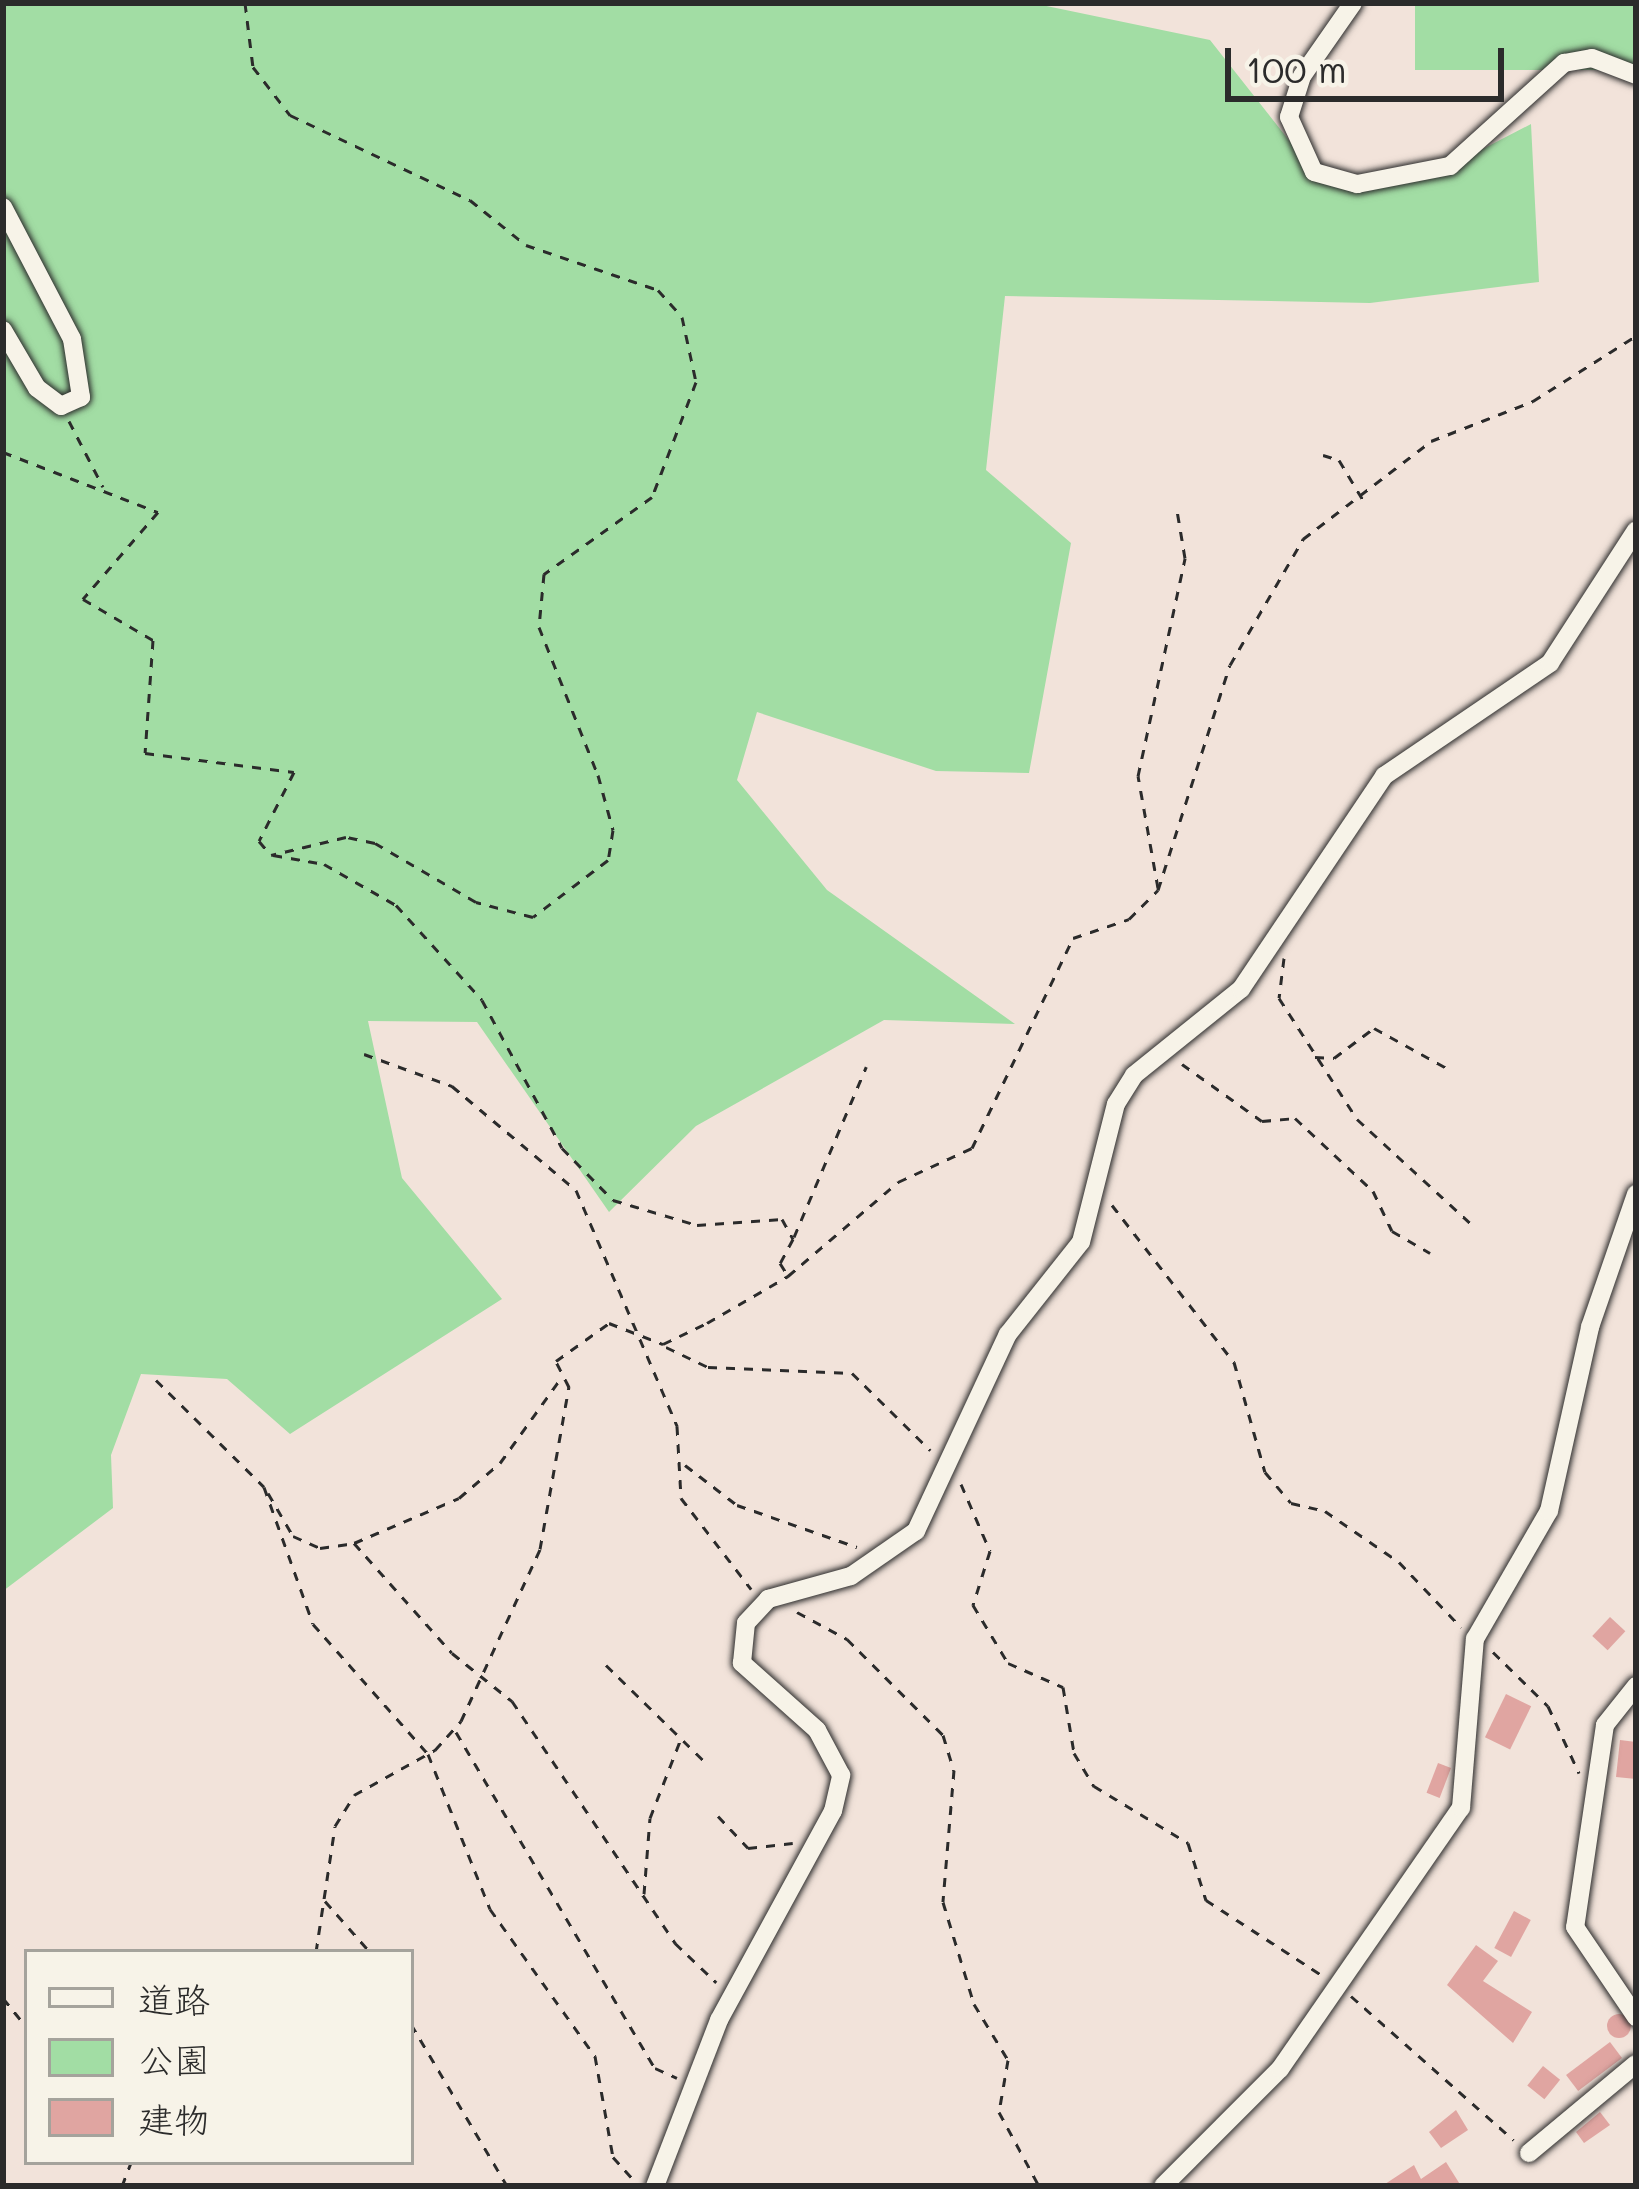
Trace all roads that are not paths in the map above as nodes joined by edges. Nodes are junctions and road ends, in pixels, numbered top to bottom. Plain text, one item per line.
1 (1353, 3) edge
2 (1636, 75) edge
3 (3, 207) edge
4 (3, 330) edge
5 (1636, 530) edge
6 (1636, 1194) edge
7 (1636, 1686) edge
8 (1636, 2017) edge
9 (1636, 2064) edge
10 (1529, 2153) road end
11 (655, 2186) edge
12 (1163, 2186) edge

1 - 2 street
3 - 4 street
5 - 11 street
6 - 12 street
7 - 8 street
9 - 10 street

